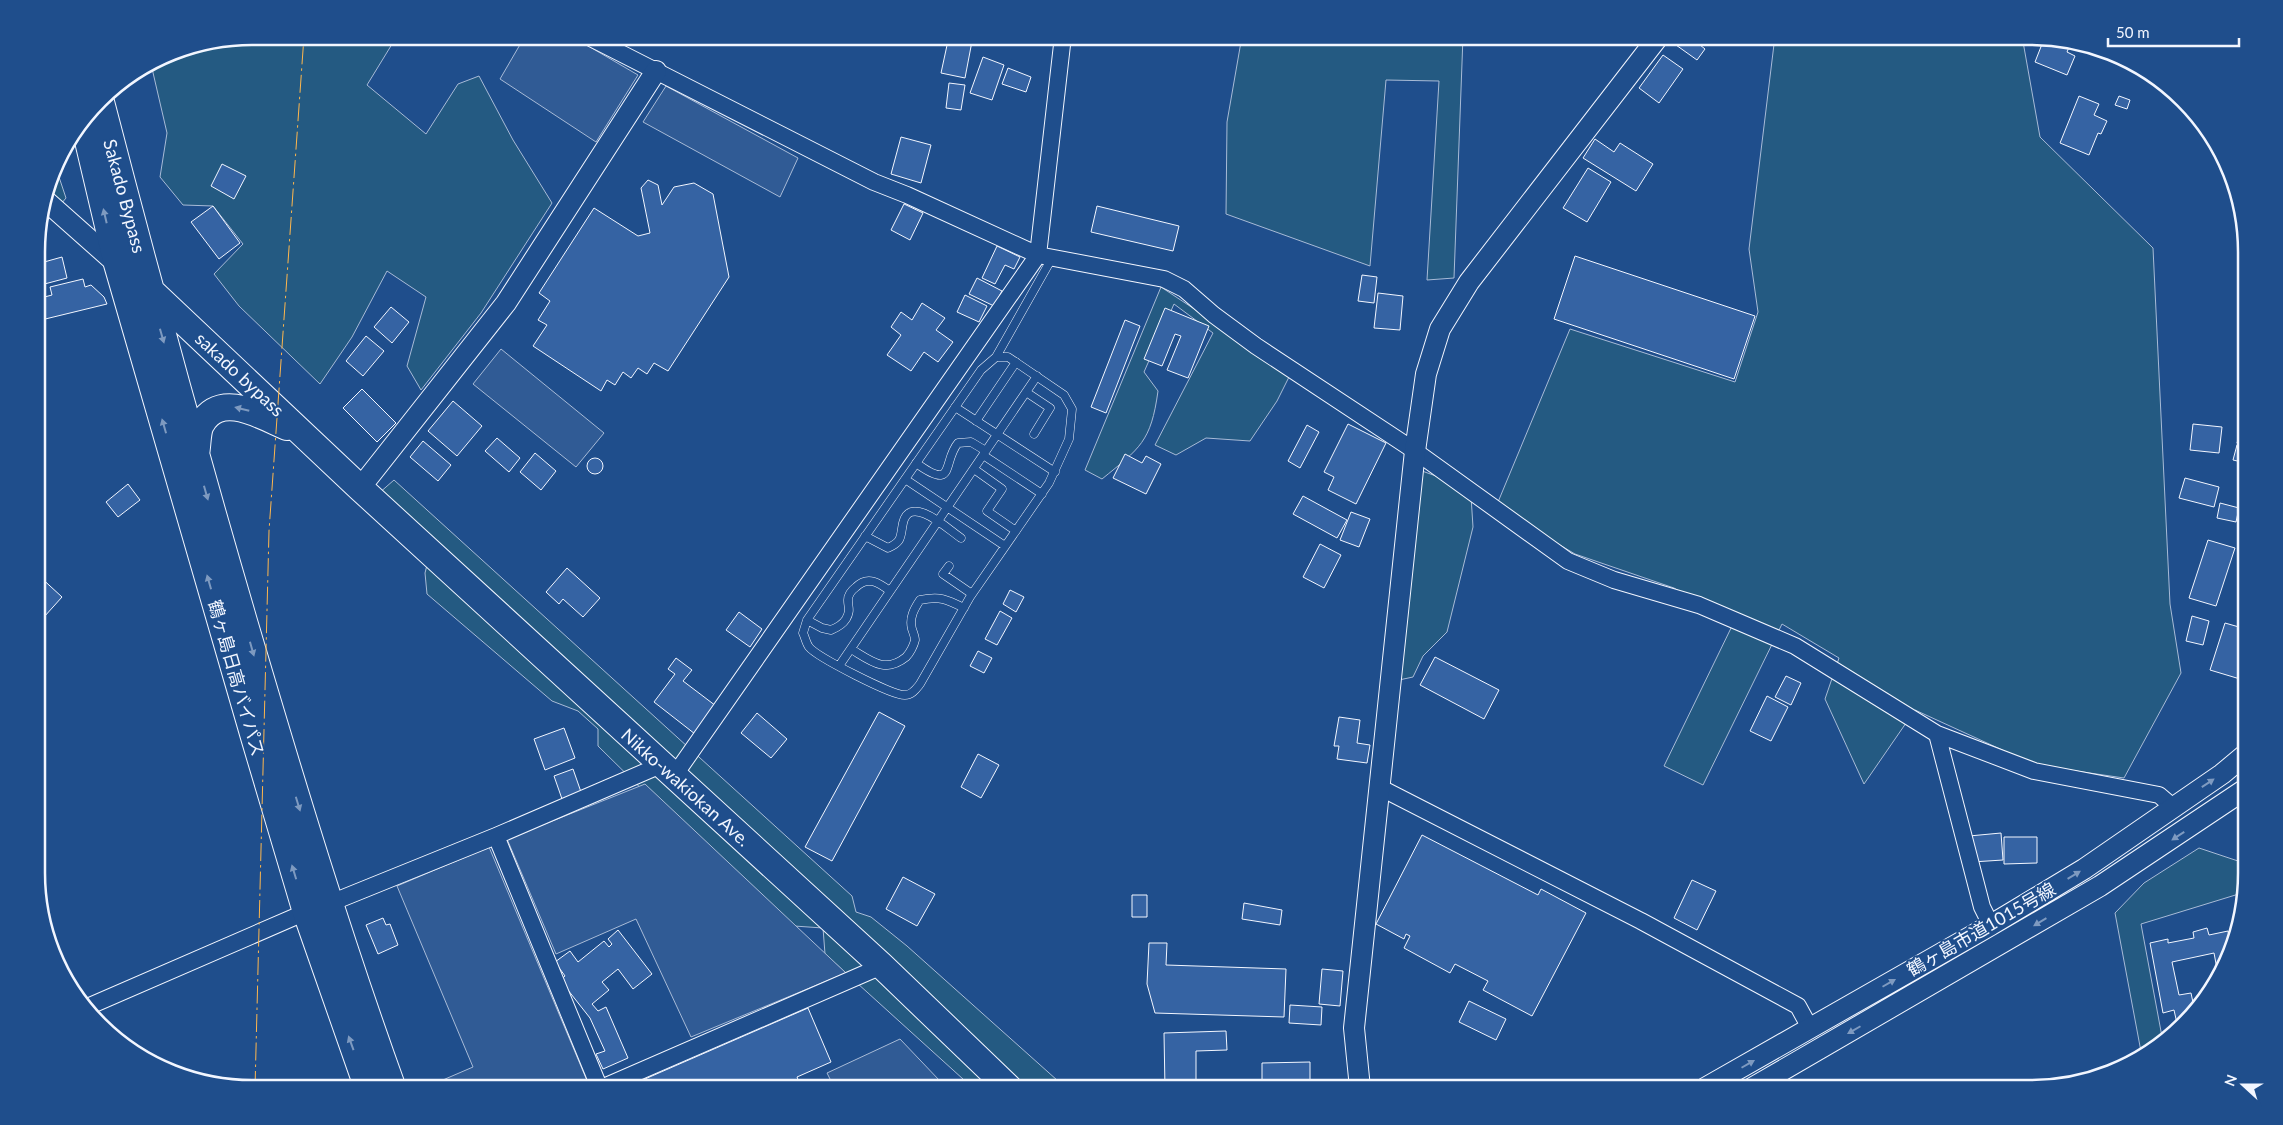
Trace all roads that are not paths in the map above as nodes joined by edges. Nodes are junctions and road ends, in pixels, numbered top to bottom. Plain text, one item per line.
1 (605, 45) edge
2 (1062, 45) edge
3 (1651, 45) edge
4 (656, 71) junction
5 (103, 109) edge
6 (85, 130) edge
7 (50, 206) edge
8 (1045, 257) junction
9 (117, 264) junction
10 (149, 289) junction
11 (996, 358) junction
12 (1016, 362) junction
13 (1037, 376) junction
14 (1026, 392) junction
15 (955, 407) junction
16 (976, 421) junction
17 (303, 434) junction
18 (1034, 434) dead end
19 (997, 436) junction
20 (1415, 451) junction
21 (985, 453) junction
22 (196, 456) junction
23 (916, 463) junction
24 (974, 469) junction
25 (1055, 472) junction
26 (905, 479) junction
27 (360, 488) junction
28 (1042, 494) junction
29 (948, 507) junction
30 (938, 521) junction
31 (1016, 531) junction
32 (866, 536) junction
33 (961, 538) dead end
34 (1005, 546) junction
35 (949, 566) dead end
36 (890, 591) junction
37 (972, 594) junction
38 (964, 608) junction
39 (807, 620) junction
40 (851, 649) junction
41 (839, 666) junction
42 (1936, 734) junction
43 (2238, 761) edge
44 (667, 771) junction
45 (1379, 787) junction
46 (2238, 796) edge
47 (2173, 807) junction
48 (496, 836) junction
49 (317, 908) junction
50 (1991, 926) junction
51 (882, 966) junction
52 (93, 1005) edge
53 (1810, 1028) junction
54 (365, 1080) edge
55 (389, 1080) edge
56 (596, 1080) edge
57 (621, 1080) edge
58 (1002, 1080) edge
59 (1359, 1080) edge
60 (1719, 1080) edge
61 (1766, 1080) edge

1 - 4 street
2 - 8 street
3 - 20 street
4 - 8 street
4 - 27 street
5 - 10 highway, Sakado Bypass
9 -> 6 highway, Sakado Bypass
7 - 9 street
8 - 11 lane
8 - 20 street
8 - 44 street
9 - 10 highway, sakado bypass
49 -> 9 highway, 鶴ヶ島日高バイパス
10 - 17 highway, sakado bypass
10 -> 22 highway, 鶴ヶ島日高バイパス
11 - 12 lane
11 - 15 lane
12 - 13 lane
12 - 16 lane
13 - 14 lane
13 - 25 lane
14 - 18 lane
14 - 19 lane
15 - 16 lane
15 - 23 lane
16 - 19 lane
17 -> 22 highway
17 - 27 highway, sakado bypass
19 - 21 lane
19 - 25 lane
20 - 42 street
20 - 45 street
21 - 23 lane
21 - 24 lane
21 - 28 lane
22 -> 49 highway, 鶴ヶ島日高バイパス
23 - 26 lane
24 - 29 lane
24 - 31 lane
25 - 28 lane
26 - 29 lane
26 - 32 lane
27 - 44 highway, Nikko-wakiokan Ave.
28 - 31 lane
29 - 30 lane
29 - 34 lane
30 - 32 lane
30 - 33 lane
30 - 36 lane
31 - 34 lane
32 - 39 lane
34 - 37 lane
35 - 37 lane
36 - 39 lane
36 - 40 lane
37 - 38 lane
38 - 40 lane
38 - 41 lane
39 - 41 lane
40 - 41 lane
42 - 47 street
42 - 50 street
47 -> 43 street, 鶴ヶ島市道1015号線
44 - 48 street
44 - 51 highway, Nikko-wakiokan Ave.
45 - 53 street
45 - 59 street
46 -> 61 street, 鶴ヶ島市道1015号線
50 -> 47 street, 鶴ヶ島市道1015号線
48 - 49 street
48 - 56 street
49 - 52 street
54 -> 49 highway, 鶴ヶ島日高バイパス
49 - 55 highway, 鶴ヶ島日高バイパス
53 -> 50 street, 鶴ヶ島市道1015号線
51 - 57 street
51 - 58 highway, Nikko-wakiokan Ave.
60 -> 53 street, 鶴ヶ島市道1015号線

